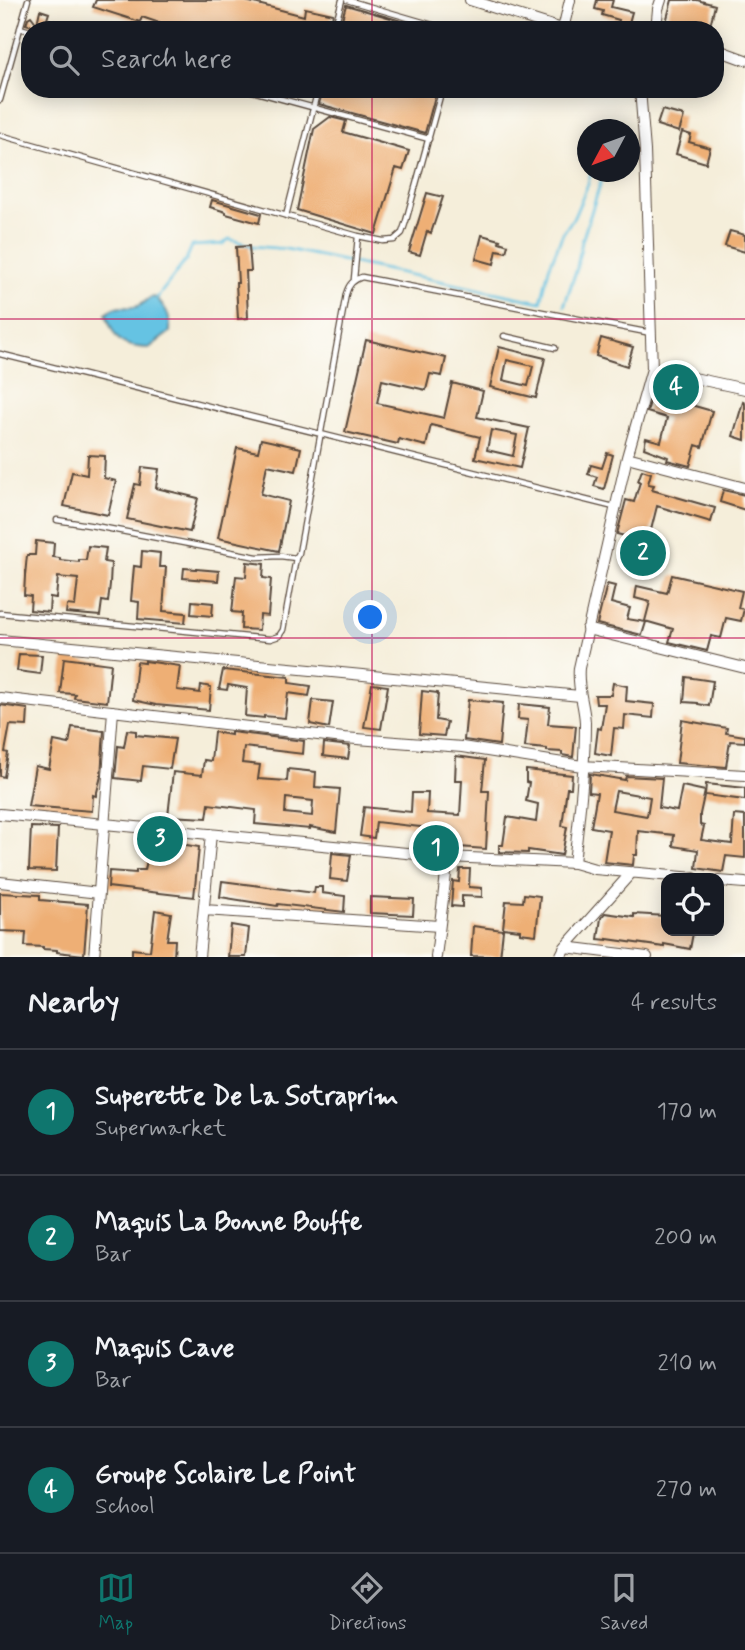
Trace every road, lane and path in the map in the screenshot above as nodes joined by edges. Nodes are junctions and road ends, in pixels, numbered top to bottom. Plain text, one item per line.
1 (28, 0) edge
2 (344, 0) edge
3 (470, 0) edge
4 (570, 0) edge
5 (662, 0) edge
6 (22, 21) edge
7 (337, 21) edge
8 (418, 21) edge
9 (538, 21) edge
10 (566, 21) edge
11 (657, 21) edge
12 (21, 24) edge
13 (20, 28) joint
14 (724, 52) edge
15 (745, 60) edge
16 (277, 98) edge
17 (316, 98) edge
18 (440, 98) edge
19 (641, 98) edge
20 (0, 100) edge
21 (313, 108) junction
22 (0, 135) edge
23 (429, 139) junction
24 (286, 216) junction
25 (358, 236) junction
26 (354, 279) junction
27 (652, 333) junction
28 (504, 336) dead end
29 (555, 348) dead end
30 (0, 354) edge
31 (652, 369) junction
32 (745, 389) edge
33 (321, 434) junction
34 (627, 457) junction
35 (745, 488) edge
36 (615, 507) junction
37 (57, 520) dead end
38 (296, 558) junction
39 (0, 613) edge
40 (587, 629) junction
41 (0, 640) edge
42 (745, 668) edge
43 (580, 696) junction
44 (0, 698) edge
45 (113, 711) junction
46 (582, 766) junction
47 (745, 775) edge
48 (0, 814) edge
49 (104, 824) junction
50 (211, 834) junction
51 (448, 857) junction
52 (574, 863) junction
53 (632, 873) junction
54 (661, 875) edge
55 (724, 881) edge
56 (0, 882) edge
57 (745, 883) edge
58 (99, 893) junction
59 (204, 910) junction
60 (439, 926) junction
61 (563, 952) edge
62 (94, 957) edge
63 (199, 957) edge
64 (436, 957) edge
65 (647, 957) edge

1 - 6 lane
2 - 7 lane
2 - 8 lane
3 - 9 street
4 - 10 street
5 - 11 street
12 - 13 lane
13 - 20 lane
14 - 15 street
16 - 21 lane
17 - 21 lane
18 - 23 lane
19 - 27 street
21 - 23 lane
21 - 24 lane
22 - 24 lane
23 - 25 lane
24 - 25 lane
25 - 26 lane
26 - 27 lane
26 - 33 lane
27 - 31 street
28 - 29 lane
30 - 33 lane
31 - 32 street
31 - 34 street
33 - 36 lane
33 - 38 lane
34 - 35 street
34 - 36 street
36 - 40 street
37 - 38 lane
38 - 39 lane
40 - 42 street
40 - 43 street
41 - 43 street
43 - 46 street
44 - 45 street
45 - 46 street
45 - 49 street
46 - 47 street
46 - 52 street
48 - 49 street
49 - 50 street
49 - 58 street
50 - 51 street
50 - 59 street
51 - 52 street
51 - 60 street
52 - 53 street
53 - 54 street
53 - 61 street
55 - 57 street
56 - 58 street
58 - 62 street
59 - 60 street
59 - 63 street
60 - 64 street
61 - 65 street

